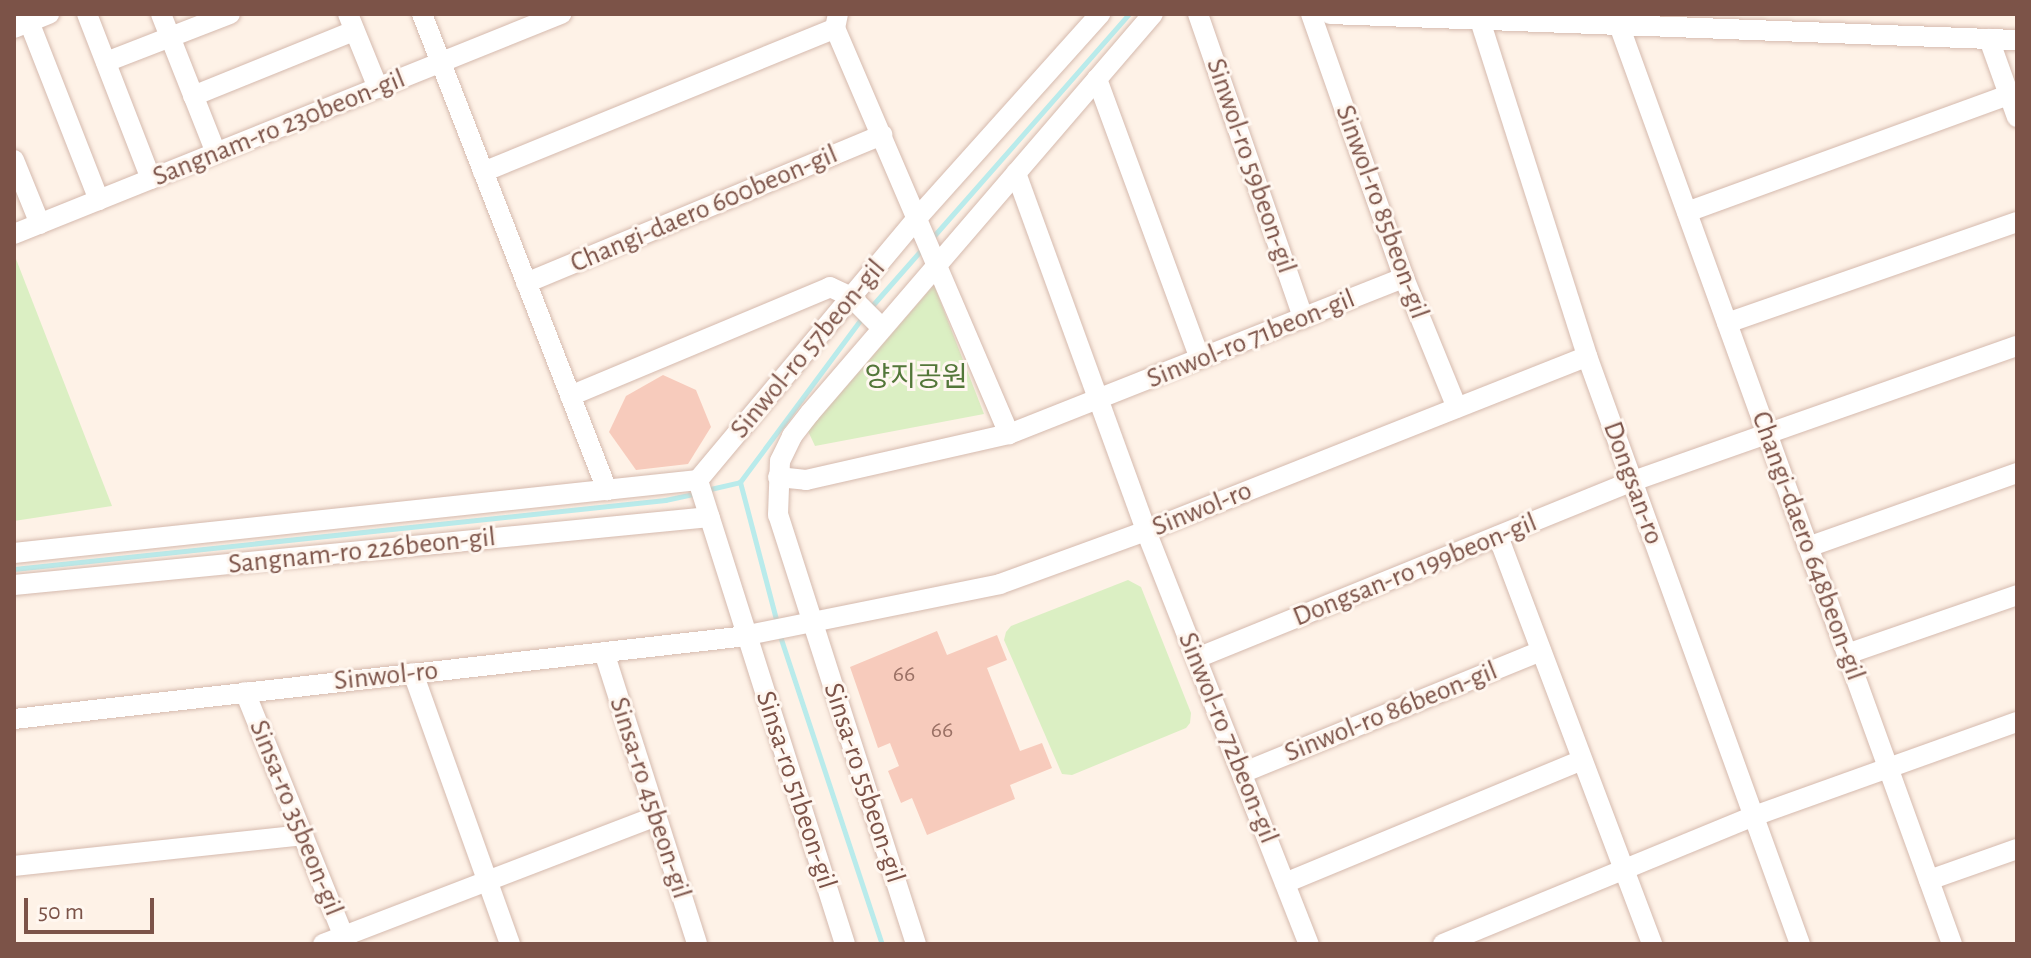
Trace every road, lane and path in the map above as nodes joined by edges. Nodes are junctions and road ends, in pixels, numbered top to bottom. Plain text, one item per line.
1 (49, 14) edge
2 (87, 14) edge
3 (161, 14) edge
4 (230, 14) edge
5 (422, 14) edge
6 (1100, 14) edge
7 (1153, 14) edge
8 (1198, 14) edge
9 (1311, 14) edge
10 (1330, 14) edge
11 (548, 16) edge
12 (1478, 16) edge
13 (23, 21) edge
14 (836, 21) edge
15 (351, 22) edge
16 (1619, 25) junction
17 (170, 38) junction
18 (1989, 39) junction
19 (2017, 40) edge
20 (106, 62) junction
21 (440, 63) junction
22 (1097, 79) junction
23 (378, 88) junction
24 (2009, 95) junction
25 (193, 96) junction
26 (2017, 117) edge
27 (882, 135) junction
28 (216, 153) junction
29 (15, 165) edge
30 (483, 172) junction
31 (1016, 173) junction
32 (151, 179) junction
33 (99, 200) junction
34 (1687, 212) junction
35 (2017, 222) edge
36 (40, 224) junction
37 (921, 224) junction
38 (14, 234) edge
39 (936, 258) junction
40 (1404, 278) junction
41 (526, 283) junction
42 (854, 301) junction
43 (1303, 318) junction
44 (1727, 323) junction
45 (880, 326) junction
46 (2017, 346) edge
47 (1587, 356) junction
48 (1200, 359) junction
49 (570, 396) junction
50 (1098, 399) junction
51 (1457, 408) junction
52 (1009, 434) junction
53 (1767, 434) junction
54 (2017, 473) edge
55 (778, 477) junction
56 (698, 481) junction
57 (1633, 481) junction
58 (607, 490) junction
59 (708, 510) junction
60 (1146, 531) junction
61 (1498, 536) junction
62 (1808, 547) junction
63 (14, 553) edge
64 (14, 585) edge
65 (2017, 595) edge
66 (809, 623) junction
67 (753, 635) junction
68 (1541, 651) junction
69 (604, 652) junction
70 (1847, 654) junction
71 (1197, 658) junction
72 (413, 673) junction
73 (245, 692) junction
74 (14, 719) edge
75 (2017, 722) edge
76 (1582, 760) junction
77 (1888, 768) junction
78 (1242, 773) junction
79 (656, 816) junction
80 (1754, 816) junction
81 (303, 835) junction
82 (2017, 849) edge
83 (14, 866) edge
84 (1624, 870) junction
85 (1929, 880) junction
86 (488, 881) junction
87 (1285, 883) junction
88 (345, 940) edge
89 (323, 944) edge
90 (510, 944) edge
91 (697, 944) edge
92 (845, 944) edge
93 (916, 944) edge
94 (1309, 944) edge
95 (1443, 944) edge
96 (1652, 944) edge
97 (1800, 944) edge
98 (1952, 944) edge

1 - 13 street
2 - 20 street
3 - 17 street
4 - 17 street
5 - 21 street
6 - 37 street, Sinwol-ro 57beon-gil
7 - 22 street
8 - 43 street, Sinwol-ro 59beon-gil
9 - 40 street, Sinwol-ro 85beon-gil
10 - 12 street
11 - 21 street, Sangnam-ro 230beon-gil
12 - 16 street
12 - 47 street, Dongsan-ro
13 - 33 street
14 - 27 street
14 - 30 street
15 - 23 street
15 - 25 street
16 - 18 street
16 - 34 street, Changi-daero 648beon-gil
17 - 20 street
17 - 25 street
18 - 19 street
18 - 24 street
20 - 32 street
21 - 23 street, Sangnam-ro 230beon-gil
21 - 30 street
22 - 31 street
22 - 48 street
23 - 28 street, Sangnam-ro 230beon-gil
24 - 26 street
24 - 34 street
25 - 28 street
27 - 37 street
27 - 41 street, Changi-daero 600beon-gil
28 - 32 street, Sangnam-ro 230beon-gil
29 - 36 street
30 - 41 street
31 - 39 street
31 - 50 street
32 - 33 street, Sangnam-ro 230beon-gil
33 - 36 street, Sangnam-ro 230beon-gil
34 - 44 street, Changi-daero 648beon-gil
35 - 44 street
36 - 38 street, Sangnam-ro 230beon-gil
37 - 39 street
37 - 42 street, Sinwol-ro 57beon-gil
39 - 45 street
39 - 52 street
40 - 43 street, Sinwol-ro 71beon-gil
40 - 51 street, Sinwol-ro 85beon-gil
41 - 49 street
42 - 45 street
42 - 49 street
42 - 56 street, Sinwol-ro 57beon-gil
43 - 48 street, Sinwol-ro 71beon-gil
44 - 53 street, Changi-daero 648beon-gil
45 - 55 street
46 - 53 street, Dongsan-ro 199beon-gil
47 - 51 street, Sinwol-ro
47 - 57 street, Dongsan-ro
48 - 50 street, Sinwol-ro 71beon-gil
49 - 58 street
50 - 52 street
50 - 60 street
51 - 60 street, Sinwol-ro
52 - 55 street
53 - 57 street, Dongsan-ro 199beon-gil
53 - 62 street, Changi-daero 648beon-gil
54 - 62 street
55 - 66 street
56 - 58 street
56 - 59 street
57 - 61 street, Dongsan-ro 199beon-gil
57 - 80 street, Dongsan-ro
58 - 63 street
59 - 64 street, Sangnam-ro 226beon-gil
59 - 67 street
60 - 66 street, Sinwol-ro
60 - 71 street, Sinwol-ro 72beon-gil
61 - 68 street
61 - 71 street, Dongsan-ro 199beon-gil
62 - 70 street, Changi-daero 648beon-gil
65 - 70 street
66 - 67 street, Sinwol-ro
66 - 93 street, Sinsa-ro 55beon-gil
67 - 69 street, Sinwol-ro
67 - 92 street, Sinsa-ro 51beon-gil
68 - 76 street
68 - 78 street, Sinwol-ro 86beon-gil
69 - 72 street, Sinwol-ro
69 - 79 street, Sinsa-ro 45beon-gil
70 - 77 street, Changi-daero 648beon-gil
71 - 78 street, Sinwol-ro 72beon-gil
72 - 73 street, Sinwol-ro
72 - 86 street
73 - 74 street, Sinwol-ro
73 - 81 street, Sinsa-ro 35beon-gil
75 - 77 street
76 - 84 street
76 - 87 street
77 - 80 street
77 - 85 street, Changi-daero 648beon-gil
78 - 87 street, Sinwol-ro 72beon-gil
79 - 86 street
79 - 91 street, Sinsa-ro 45beon-gil
80 - 84 street
80 - 97 street, Dongsan-ro
81 - 83 street
81 - 88 street, Sinsa-ro 35beon-gil
82 - 85 street
84 - 95 street
84 - 96 street
85 - 98 street, Changi-daero 648beon-gil
86 - 88 street
86 - 90 street
87 - 94 street, Sinwol-ro 72beon-gil
88 - 89 street

